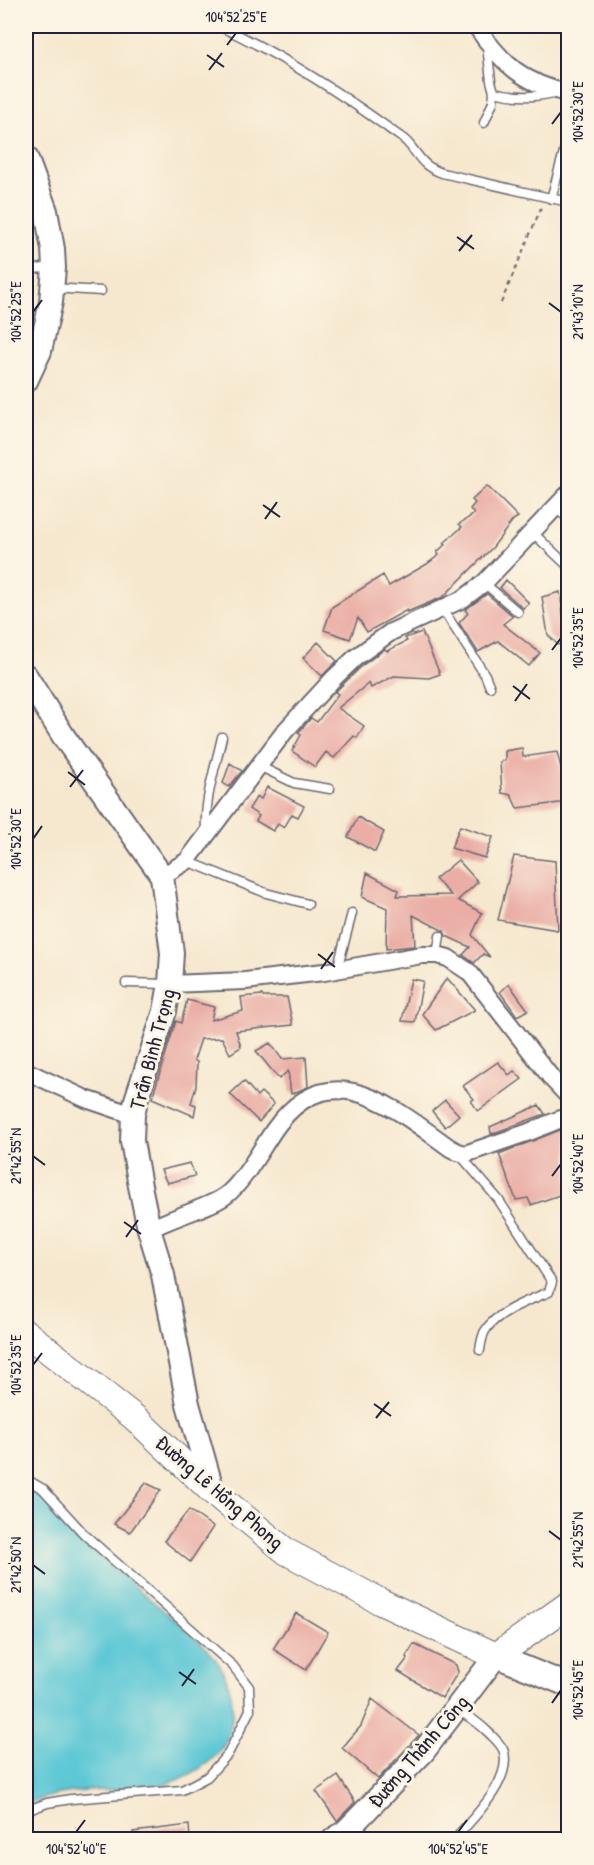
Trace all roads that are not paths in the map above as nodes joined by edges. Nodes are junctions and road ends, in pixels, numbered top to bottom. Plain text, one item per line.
1 (219, 26) edge
2 (476, 26) edge
3 (487, 42) junction
4 (494, 92) junction
5 (564, 92) edge
6 (484, 123) dead end
7 (568, 137) edge
8 (26, 157) edge
9 (548, 198) junction
10 (568, 202) edge
11 (26, 269) edge
12 (53, 278) junction
13 (101, 291) dead end
14 (26, 381) edge
15 (568, 494) edge
16 (555, 508) junction
17 (568, 518) edge
18 (531, 532) junction
19 (568, 566) edge
20 (484, 583) junction
21 (442, 608) junction
22 (518, 612) dead end
23 (26, 676) edge
24 (490, 687) dead end
25 (222, 738) dead end
26 (259, 766) junction
27 (330, 789) dead end
28 (206, 835) junction
29 (187, 861) junction
30 (162, 876) junction
31 (308, 904) dead end
32 (352, 913) dead end
33 (440, 936) dead end
34 (437, 955) junction
35 (337, 970) junction
36 (126, 983) dead end
37 (170, 984) junction
38 (26, 1071) edge
39 (568, 1096) edge
40 (133, 1115) junction
41 (568, 1116) edge
42 (458, 1152) junction
43 (149, 1228) junction
44 (26, 1333) edge
45 (480, 1350) dead end
46 (26, 1479) edge
47 (213, 1492) junction
48 (568, 1605) edge
49 (496, 1656) junction
50 (568, 1685) edge
51 (455, 1709) junction
52 (26, 1811) edge
53 (460, 1833) dead end
54 (333, 1839) edge

1 - 9 lane
2 - 3 street
3 - 4 lane
3 - 5 street
4 - 5 lane
4 - 6 lane
7 - 9 lane
8 - 12 street
9 - 10 lane
11 - 12 lane
12 - 13 lane
12 - 14 street
15 - 16 street
16 - 17 lane
16 - 18 street
18 - 19 lane
18 - 20 street
20 - 21 street
20 - 22 lane
21 - 24 lane
21 - 26 street
23 - 30 street, Trần Bình Trọng
25 - 28 lane
26 - 27 lane
26 - 28 street
28 - 29 street
29 - 30 street
29 - 31 lane
30 - 37 street, Trần Bình Trọng
32 - 35 lane
33 - 34 lane
34 - 35 street
34 - 39 street
35 - 37 street
36 - 37 lane
37 - 40 street, Trần Bình Trọng
38 - 40 street
40 - 43 street, Trần Bình Trọng
41 - 42 street
42 - 43 street
42 - 45 lane
43 - 47 street, Trần Bình Trọng
44 - 47 main road, Đường Lê Hồng Phong
46 - 52 lane
47 - 49 main road, Đường Lê Hồng Phong
48 - 49 main road
49 - 50 street
49 - 51 street, Đường Thành Công
51 - 53 lane
51 - 54 street, Đường Thành Công

